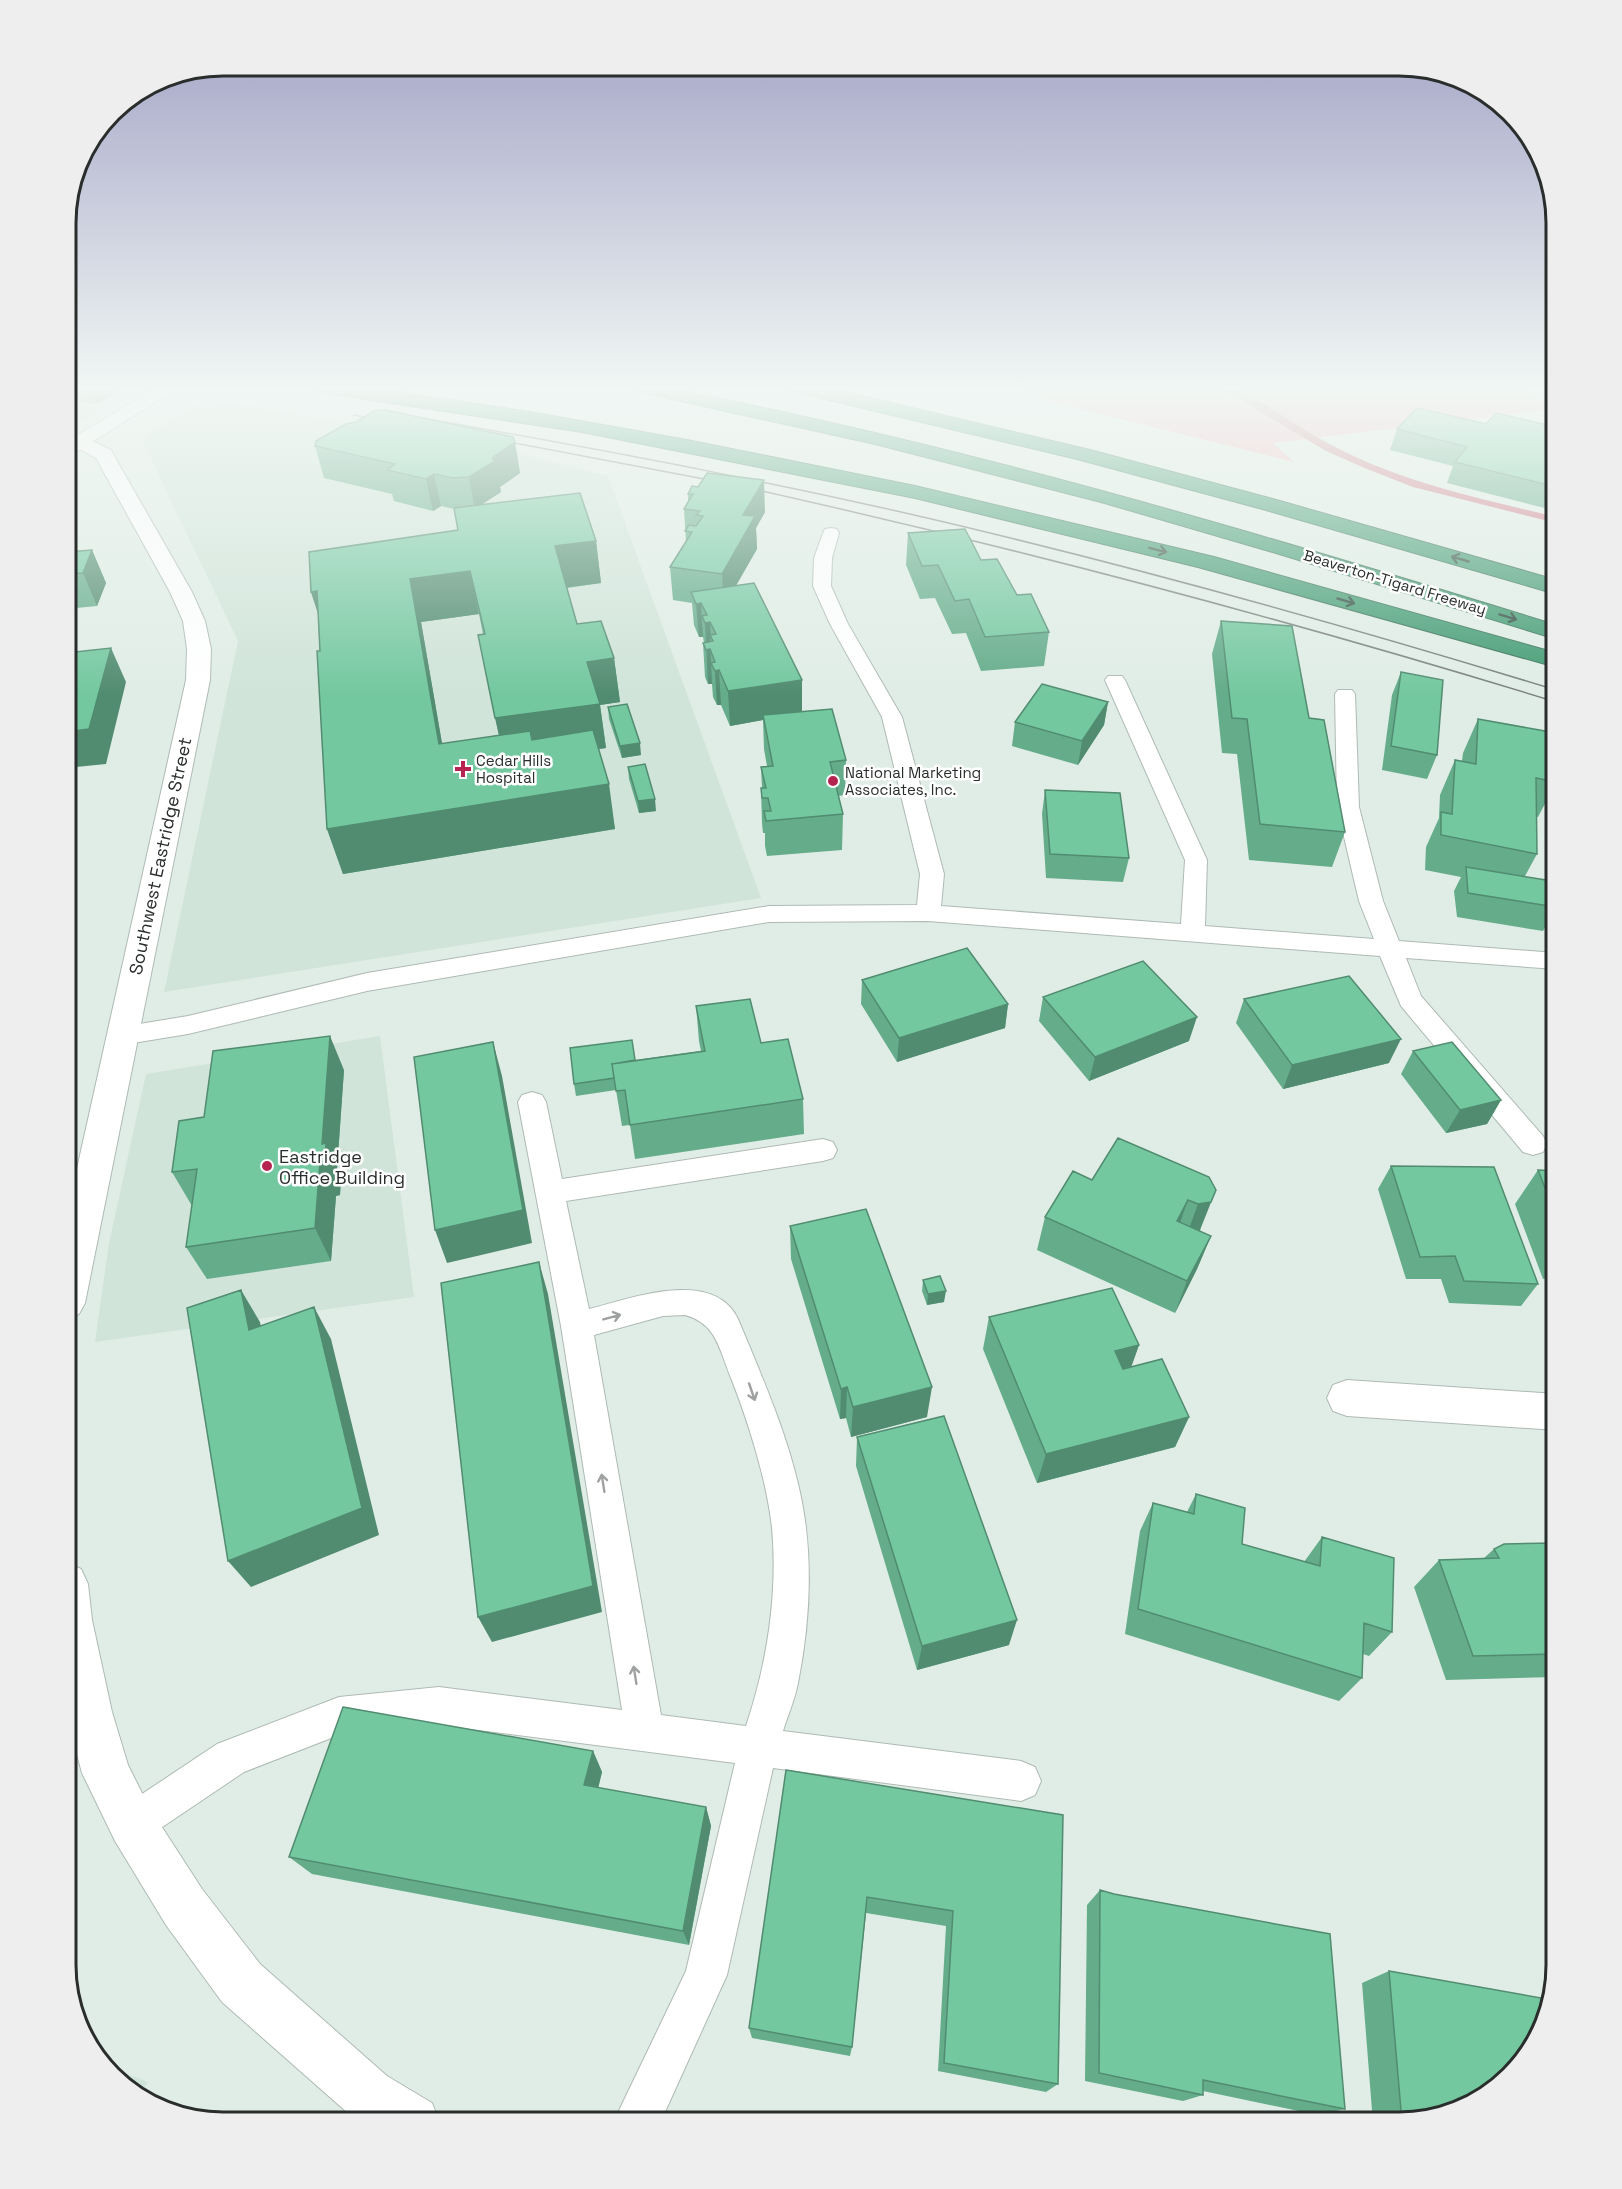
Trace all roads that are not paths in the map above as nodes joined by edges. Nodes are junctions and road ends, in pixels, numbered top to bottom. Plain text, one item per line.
1 (124, 489) edge
2 (902, 489) edge
3 (1075, 489) edge
4 (1210, 489) edge
5 (831, 533) dead end
6 (1546, 585) edge
7 (1546, 629) edge
8 (1546, 657) edge
9 (1115, 680) dead end
10 (1345, 694) dead end
11 (928, 913) junction
12 (1194, 933) junction
13 (1390, 947) junction
14 (1546, 960) edge
15 (122, 1036) junction
16 (532, 1102) dead end
17 (1533, 1144) dead end
18 (823, 1150) dead end
19 (550, 1192) junction
20 (76, 1253) edge
21 (577, 1326) junction
22 (1347, 1398) dead end
23 (1546, 1412) edge
24 (76, 1650) edge
25 (645, 1733) junction
26 (758, 1748) junction
27 (1021, 1781) dead end
28 (132, 1824) junction
29 (395, 2112) edge
30 (641, 2112) edge

1 - 15 street, Southwest Eastridge Street
2 -> 8 highway
3 -> 7 highway, Beaverton-Tigard Freeway
6 -> 4 highway
5 - 11 lane
9 - 12 lane
10 - 13 lane
11 - 12 lane
11 - 15 lane
12 - 13 lane
13 - 14 lane
13 - 17 lane
15 - 20 street, Southwest Eastridge Street
16 - 19 lane
18 - 19 lane
19 - 21 lane
25 -> 21 lane
21 -> 26 lane
22 - 23 street
24 - 28 street
25 - 26 lane
25 - 28 lane
26 - 27 lane
26 - 30 lane
28 - 29 street

